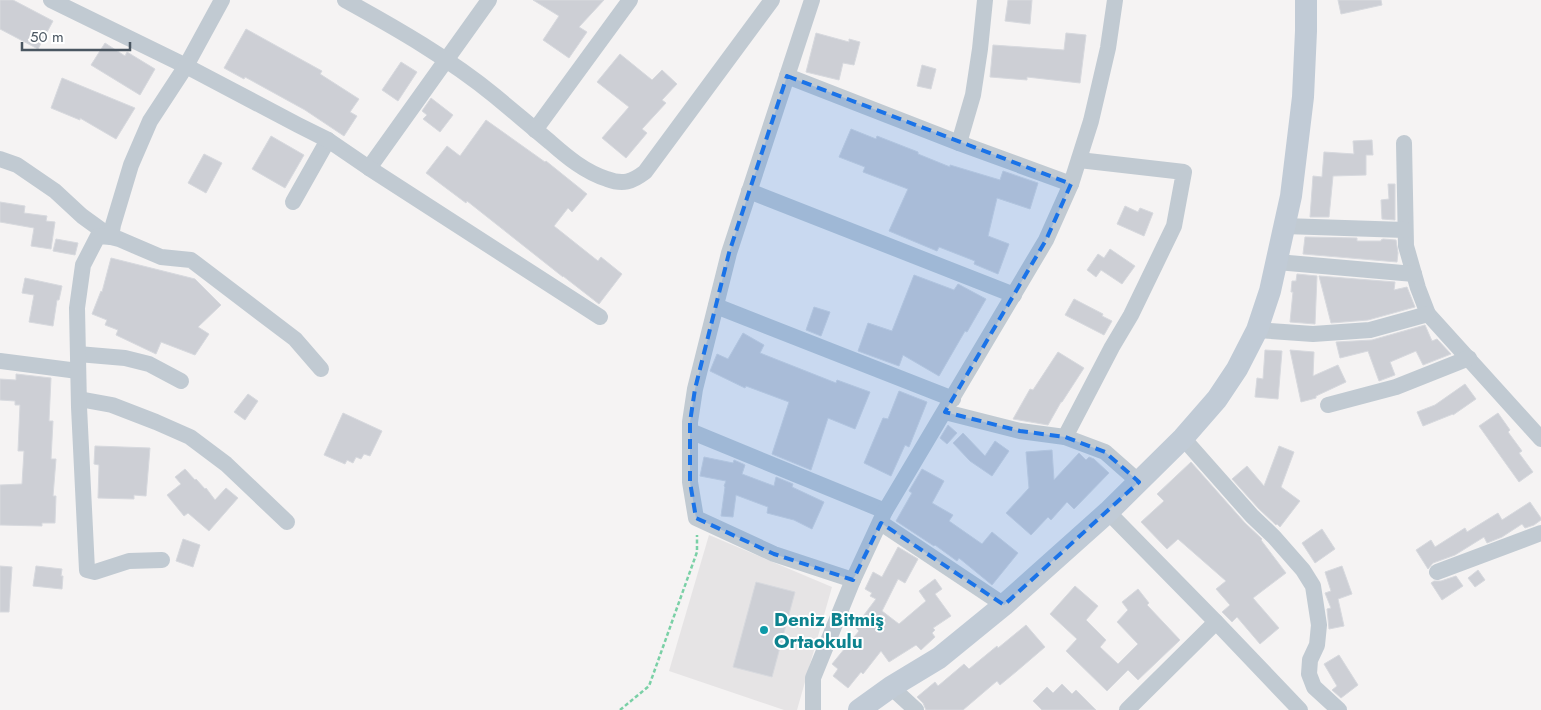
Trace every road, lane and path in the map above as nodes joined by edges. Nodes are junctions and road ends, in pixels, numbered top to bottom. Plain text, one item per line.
1 (51, 0) edge
2 (222, 0) edge
3 (347, 0) edge
4 (489, 0) edge
5 (630, 0) edge
6 (772, 0) edge
7 (812, 0) edge
8 (985, 0) edge
9 (1115, 0) edge
10 (1306, 0) edge
11 (445, 60) junction
12 (186, 66) junction
13 (787, 76) junction
14 (535, 130) junction
15 (328, 140) junction
16 (959, 143) junction
17 (1404, 143) dead end
18 (0, 159) edge
19 (1079, 160) junction
20 (369, 168) junction
21 (1071, 184) junction
22 (749, 191) junction
23 (293, 202) dead end
24 (1284, 226) junction
25 (1405, 230) junction
26 (111, 237) junction
27 (1277, 262) junction
28 (1414, 274) junction
29 (1014, 295) junction
30 (716, 306) junction
31 (1428, 314) junction
32 (600, 317) dead end
33 (1257, 330) junction
34 (78, 354) junction
35 (1469, 358) junction
36 (0, 361) edge
37 (321, 369) dead end
38 (78, 371) junction
39 (181, 381) dead end
40 (79, 399) junction
41 (949, 405) junction
42 (1328, 405) dead end
43 (690, 431) junction
44 (1065, 437) junction
45 (1184, 438) junction
46 (1541, 440) edge
47 (1139, 482) junction
48 (1108, 512) junction
49 (883, 517) junction
50 (696, 518) junction
51 (287, 522) dead end
52 (1541, 533) edge
53 (162, 560) dead end
54 (1437, 572) dead end
55 (853, 580) junction
56 (1004, 605) junction
57 (1216, 622) junction
58 (891, 687) junction
59 (620, 710) edge
60 (813, 710) edge
61 (859, 710) edge
62 (916, 710) edge
63 (1127, 710) edge
64 (1300, 710) edge
65 (1339, 710) edge

1 - 12 street
2 - 12 street
3 - 11 street
4 - 11 street
5 - 14 street
6 - 14 street
7 - 13 street
8 - 16 street
9 - 19 street
10 - 24 street
11 - 14 street
11 - 20 street
12 - 15 street
12 - 26 street
13 - 16 street
13 - 22 street
15 - 20 street
15 - 23 street
16 - 21 street
17 - 25 street
18 - 26 street
19 - 21 street
19 - 44 street
20 - 32 street
21 - 29 street
22 - 29 street
22 - 30 street
24 - 25 street
24 - 27 street
25 - 28 street
26 - 34 street
26 - 37 street
27 - 28 street
27 - 33 street
28 - 31 street
29 - 41 street
30 - 41 street
30 - 43 street
31 - 33 street
31 - 35 street
33 - 45 street
34 - 38 street
34 - 39 street
35 - 42 street
35 - 46 street
36 - 38 street
38 - 40 street
40 - 51 street
40 - 53 street
41 - 44 street
41 - 49 street
43 - 49 street
43 - 50 street
44 - 47 street
45 - 47 street
45 - 65 street
47 - 48 street
48 - 56 street
48 - 57 street
49 - 55 street
49 - 56 street
50 - 55 street
50 - 59 path
52 - 54 street
55 - 60 street
56 - 58 street
57 - 63 street
57 - 64 street
58 - 61 street
58 - 62 street

